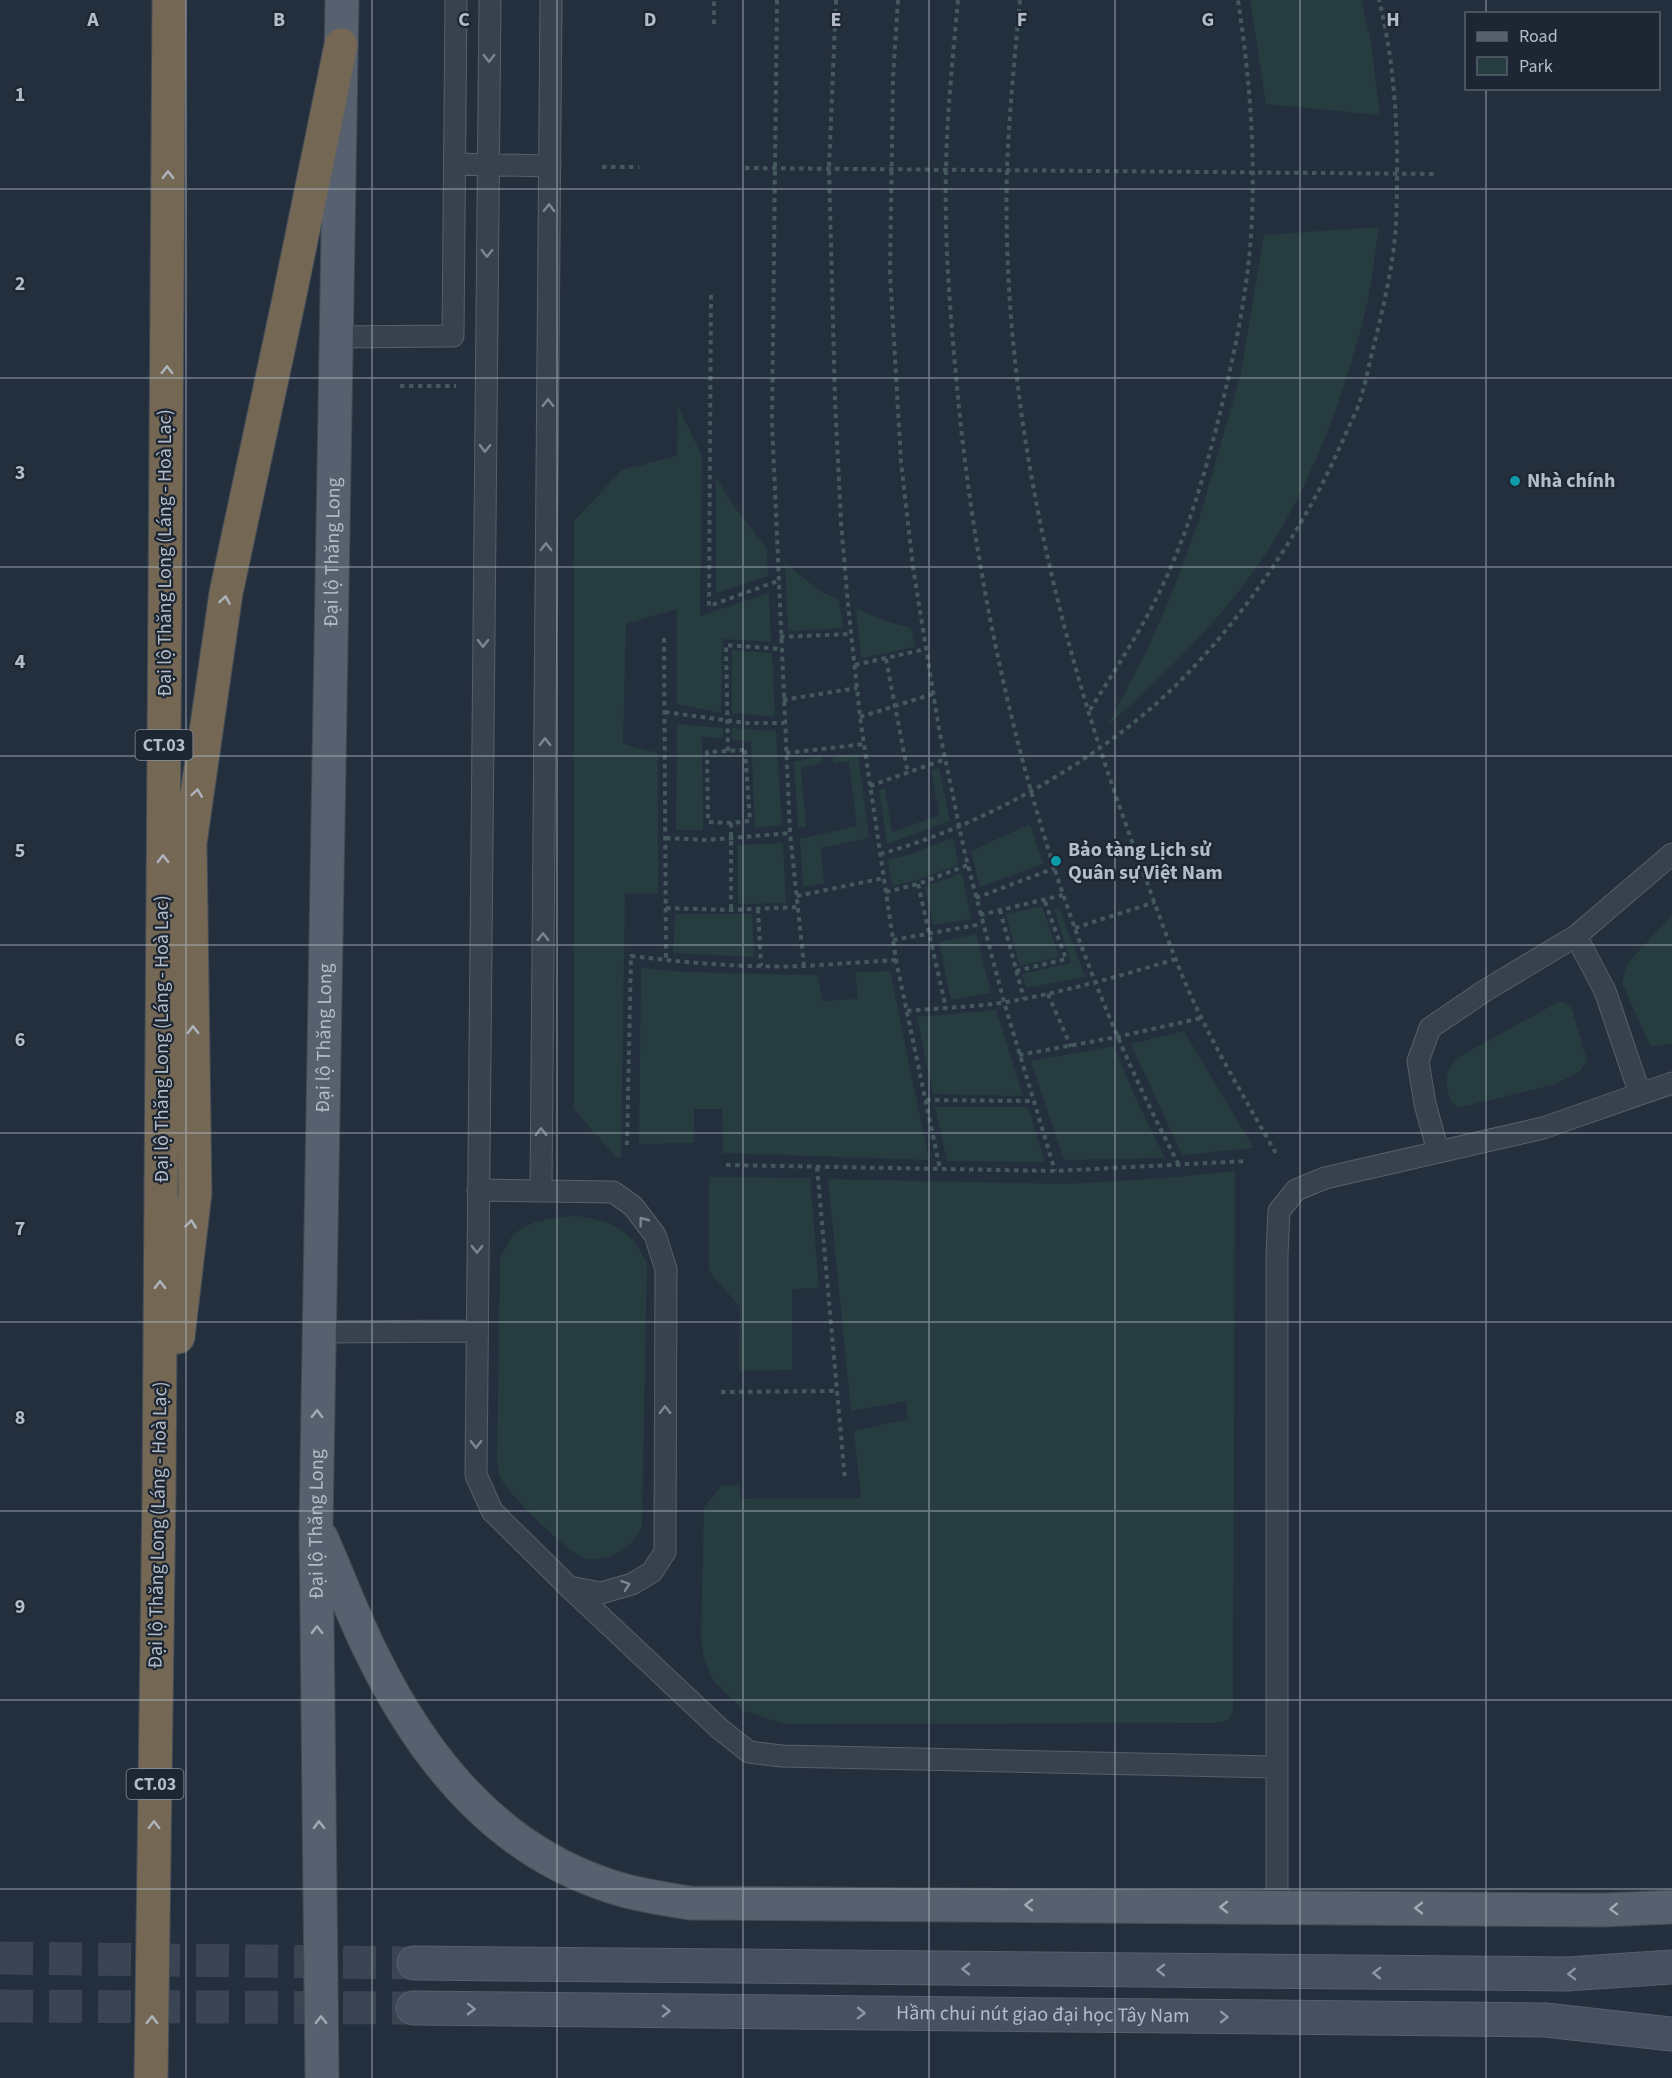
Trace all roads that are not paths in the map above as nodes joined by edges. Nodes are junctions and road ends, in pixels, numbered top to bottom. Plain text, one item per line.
1 (169, 0) edge
2 (342, 0) edge
3 (456, 0) edge
4 (490, 0) edge
5 (551, 0) edge
6 (341, 45) junction
7 (455, 164) junction
8 (488, 164) junction
9 (550, 166) junction
10 (336, 336) junction
11 (1672, 854) edge
12 (1576, 936) junction
13 (1672, 1083) edge
14 (1640, 1094) junction
15 (1438, 1151) junction
16 (478, 1190) junction
17 (541, 1190) junction
18 (477, 1331) junction
19 (319, 1332) junction
20 (159, 1491) junction
21 (316, 1525) junction
22 (569, 1587) junction
23 (1276, 1767) junction
24 (1277, 1907) junction
25 (1672, 1907) edge
26 (414, 1963) tunnel mouth
27 (1672, 1967) edge
28 (413, 2008) tunnel mouth
29 (1672, 2034) edge
30 (151, 2078) edge
31 (322, 2078) edge

20 -> 1 highway, Đại lộ Thăng Long (Láng - Hoà Lạc) / CT.03
2 - 6 main road, Đại lộ Thăng Long
3 - 7 lane
4 -> 8 lane
5 - 9 lane
6 - 10 main road, Đại lộ Thăng Long
20 -> 6 highway
7 - 8 lane
7 - 10 lane
8 - 9 lane
8 -> 16 lane
17 -> 9 lane
10 - 19 main road, Đại lộ Thăng Long
11 - 12 lane
12 - 14 lane
12 - 15 lane
13 - 14 lane
14 - 15 lane
15 - 23 lane
16 - 17 lane
16 -> 18 lane
22 -> 17 lane
18 - 19 lane
18 -> 22 lane
21 -> 19 main road, Đại lộ Thăng Long
30 -> 20 highway, Đại lộ Thăng Long (Láng - Hoà Lạc) / CT.03
24 -> 21 main road
31 -> 21 main road, Đại lộ Thăng Long
22 - 23 lane
23 - 24 lane
25 -> 24 main road
27 -> 26 street
28 -> 29 street, Hầm chui nút giao đại học Tây Nam

